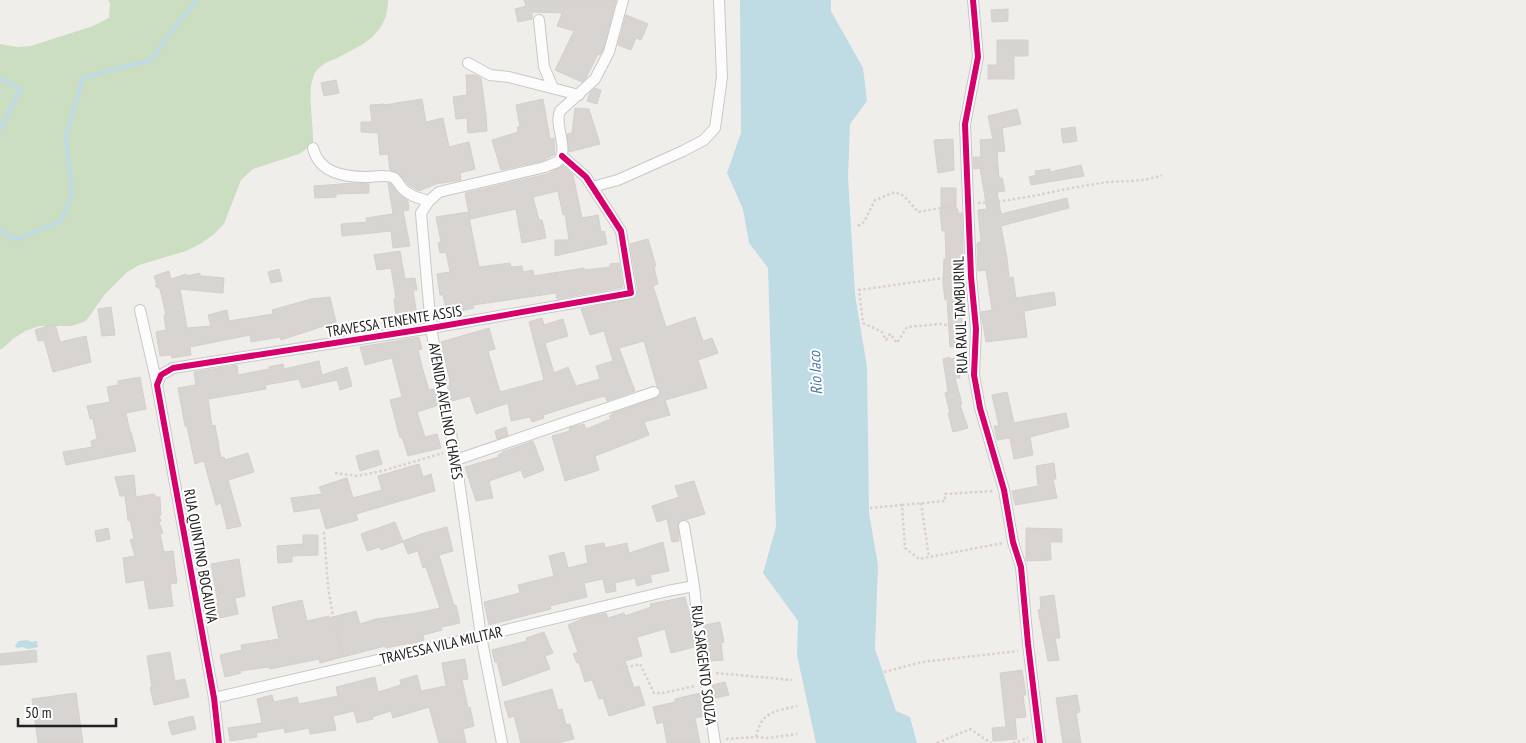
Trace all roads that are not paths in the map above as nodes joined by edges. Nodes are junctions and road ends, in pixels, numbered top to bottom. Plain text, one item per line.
1 (623, 0) edge
2 (719, 0) edge
3 (973, 0) edge
4 (538, 20) dead end
5 (468, 63) dead end
6 (553, 88) junction
7 (579, 95) junction
8 (313, 148) dead end
9 (562, 156) junction
10 (592, 187) junction
11 (428, 201) junction
12 (140, 310) dead end
13 (431, 328) junction
14 (157, 385) junction
15 (654, 392) dead end
16 (456, 460) junction
17 (684, 526) dead end
18 (694, 586) junction
19 (668, 591) joint
20 (481, 636) junction
21 (214, 698) junction
22 (1040, 739) edge
23 (714, 741) edge
24 (219, 743) edge
25 (502, 743) edge

1 - 7 street
2 - 10 street
3 - 22 street, RUA RAUL TAMBURINL
4 - 6 street
5 - 6 street
6 - 7 street
7 - 9 street
8 - 11 street
9 - 10 street
9 - 11 street
10 - 13 street, TRAVESSA TENENTE ASSIS
11 - 13 street, AVENIDA AVELINO CHAVES
12 - 14 street, RUA QUINTINO BOCAIUVA
13 - 14 street, TRAVESSA TENENTE ASSIS
13 - 16 street, AVENIDA AVELINO CHAVES
14 - 21 street, RUA QUINTINO BOCAIUVA
15 - 16 street
16 - 20 street, AVENIDA AVELINO CHAVES
17 - 18 street, RUA SARGENTO SOUZA
18 - 19 street, RUA SARGENTO SOUZA
18 - 23 street, RUA SARGENTO SOUZA
19 - 20 street, TRAVESSA VILA MILITAR
20 - 21 street, TRAVESSA VILA MILITAR
20 - 25 street, AVENIDA AVELINO CHAVES
21 - 24 street, RUA QUINTINO BOCAIUVA

